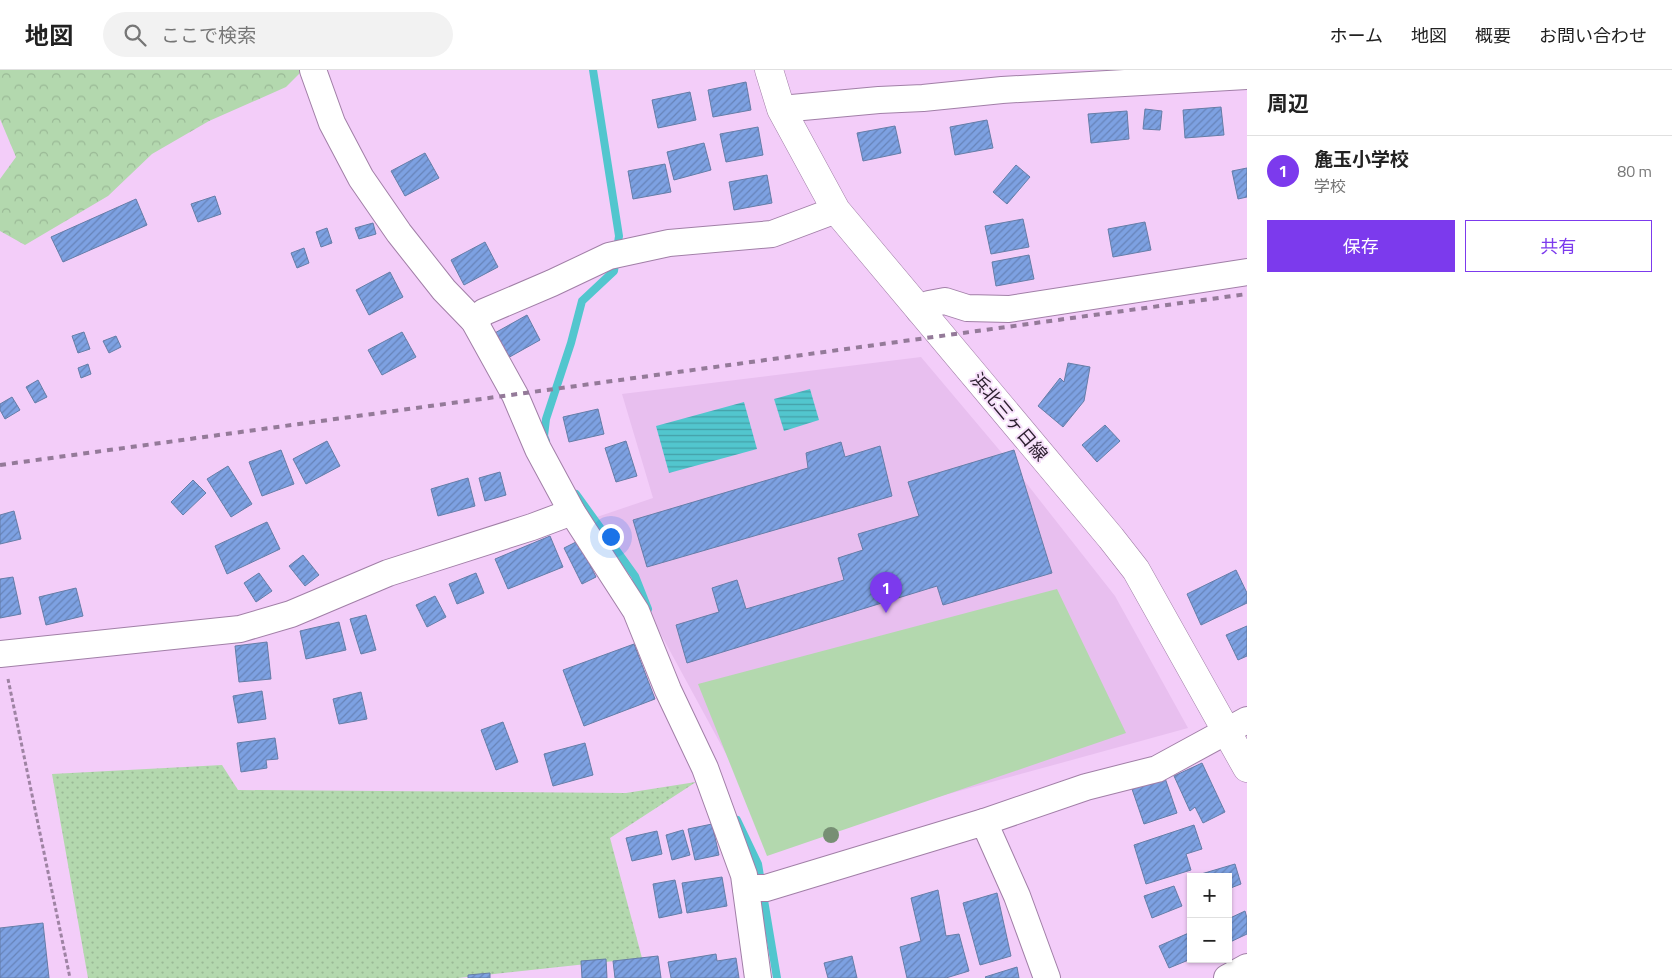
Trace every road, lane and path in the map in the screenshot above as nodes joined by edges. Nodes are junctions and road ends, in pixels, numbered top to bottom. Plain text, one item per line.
1 (313, 70) edge
2 (770, 70) edge
3 (1247, 76) edge
4 (781, 109) junction
5 (836, 210) junction
6 (1247, 272) edge
7 (919, 310) junction
8 (474, 321) junction
9 (572, 512) junction
10 (1, 654) edge
11 (1237, 726) edge
12 (1247, 768) edge
13 (984, 822) junction
14 (754, 888) junction
15 (1247, 967) edge
16 (70, 978) edge
17 (758, 978) edge
18 (1047, 978) edge
19 (1227, 978) edge

1 - 8 street
2 - 4 main road, 浜北三ヶ日線
3 - 4 street
4 - 5 main road, 浜北三ヶ日線
5 - 7 main road, 浜北三ヶ日線
5 - 8 street
6 - 7 street
7 - 11 main road, 浜北三ヶ日線
8 - 9 street
9 - 10 street
9 - 14 street
10 - 16 path
11 - 12 main road, 浜北三ヶ日線
11 - 13 street
13 - 14 street
13 - 18 street
14 - 17 street
15 - 19 street

